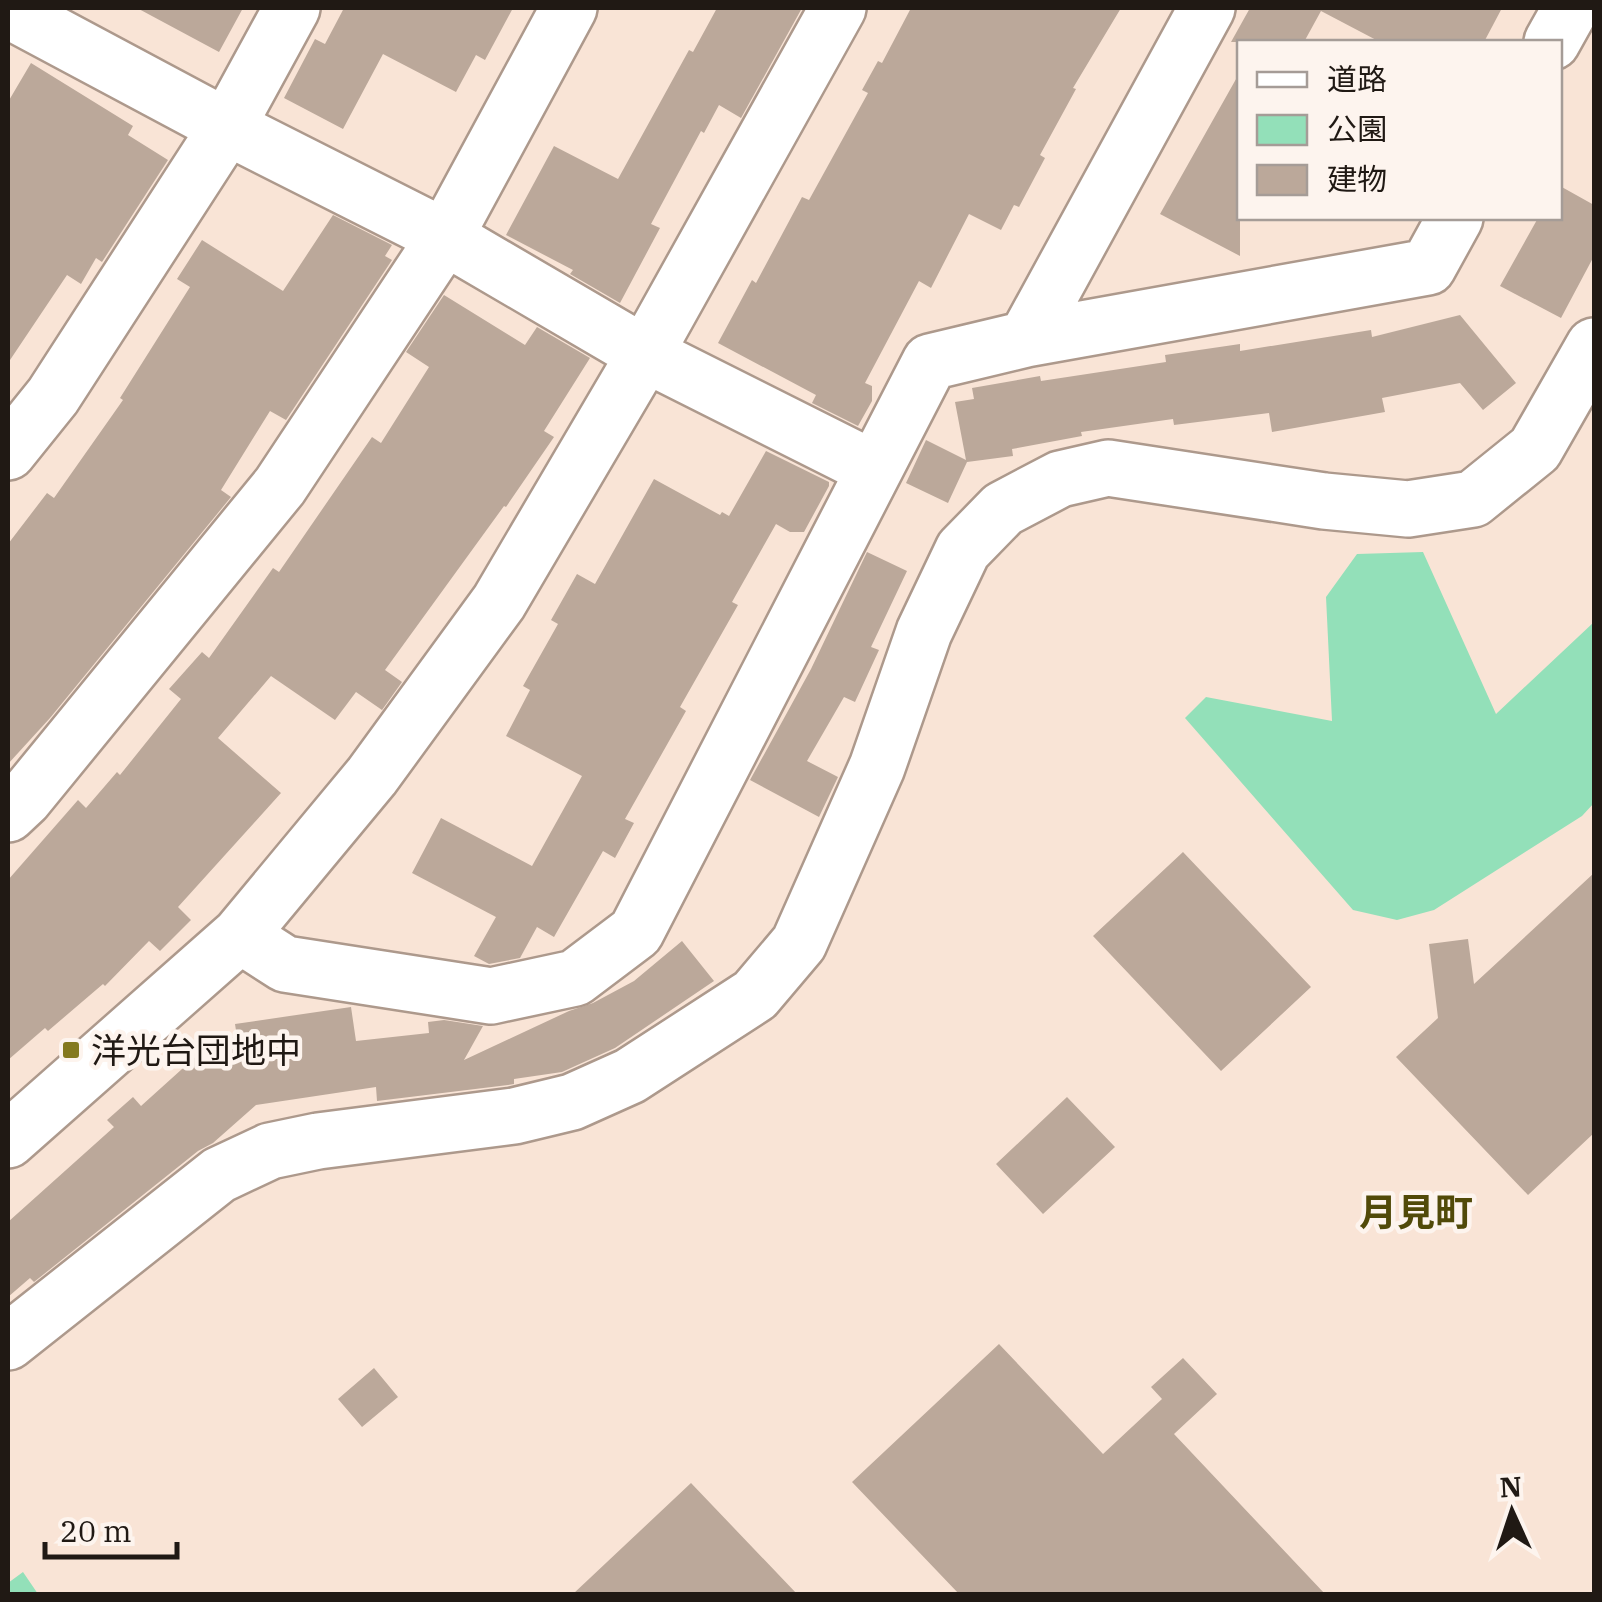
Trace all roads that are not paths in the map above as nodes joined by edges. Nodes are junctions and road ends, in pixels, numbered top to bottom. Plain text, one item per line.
1 (292, 8) edge
2 (569, 8) edge
3 (838, 8) edge
4 (1206, 8) edge
5 (1572, 8) edge
6 (11, 14) edge
7 (1553, 40) edge
8 (228, 128) junction
9 (1454, 220) edge
10 (444, 237) junction
11 (1026, 339) junction
12 (1594, 346) edge
13 (646, 354) junction
14 (8, 452) edge
15 (874, 469) junction
16 (8, 814) edge
17 (240, 935) junction
18 (8, 1140) edge
19 (8, 1342) edge

1 - 8 street
2 - 10 street
3 - 13 street
4 - 11 street
5 - 7 street
6 - 8 street
8 - 10 street
8 - 14 street
9 - 11 street
10 - 13 street
10 - 16 street
11 - 15 street
12 - 19 street
13 - 15 street
13 - 17 street
15 - 17 street
17 - 18 street

